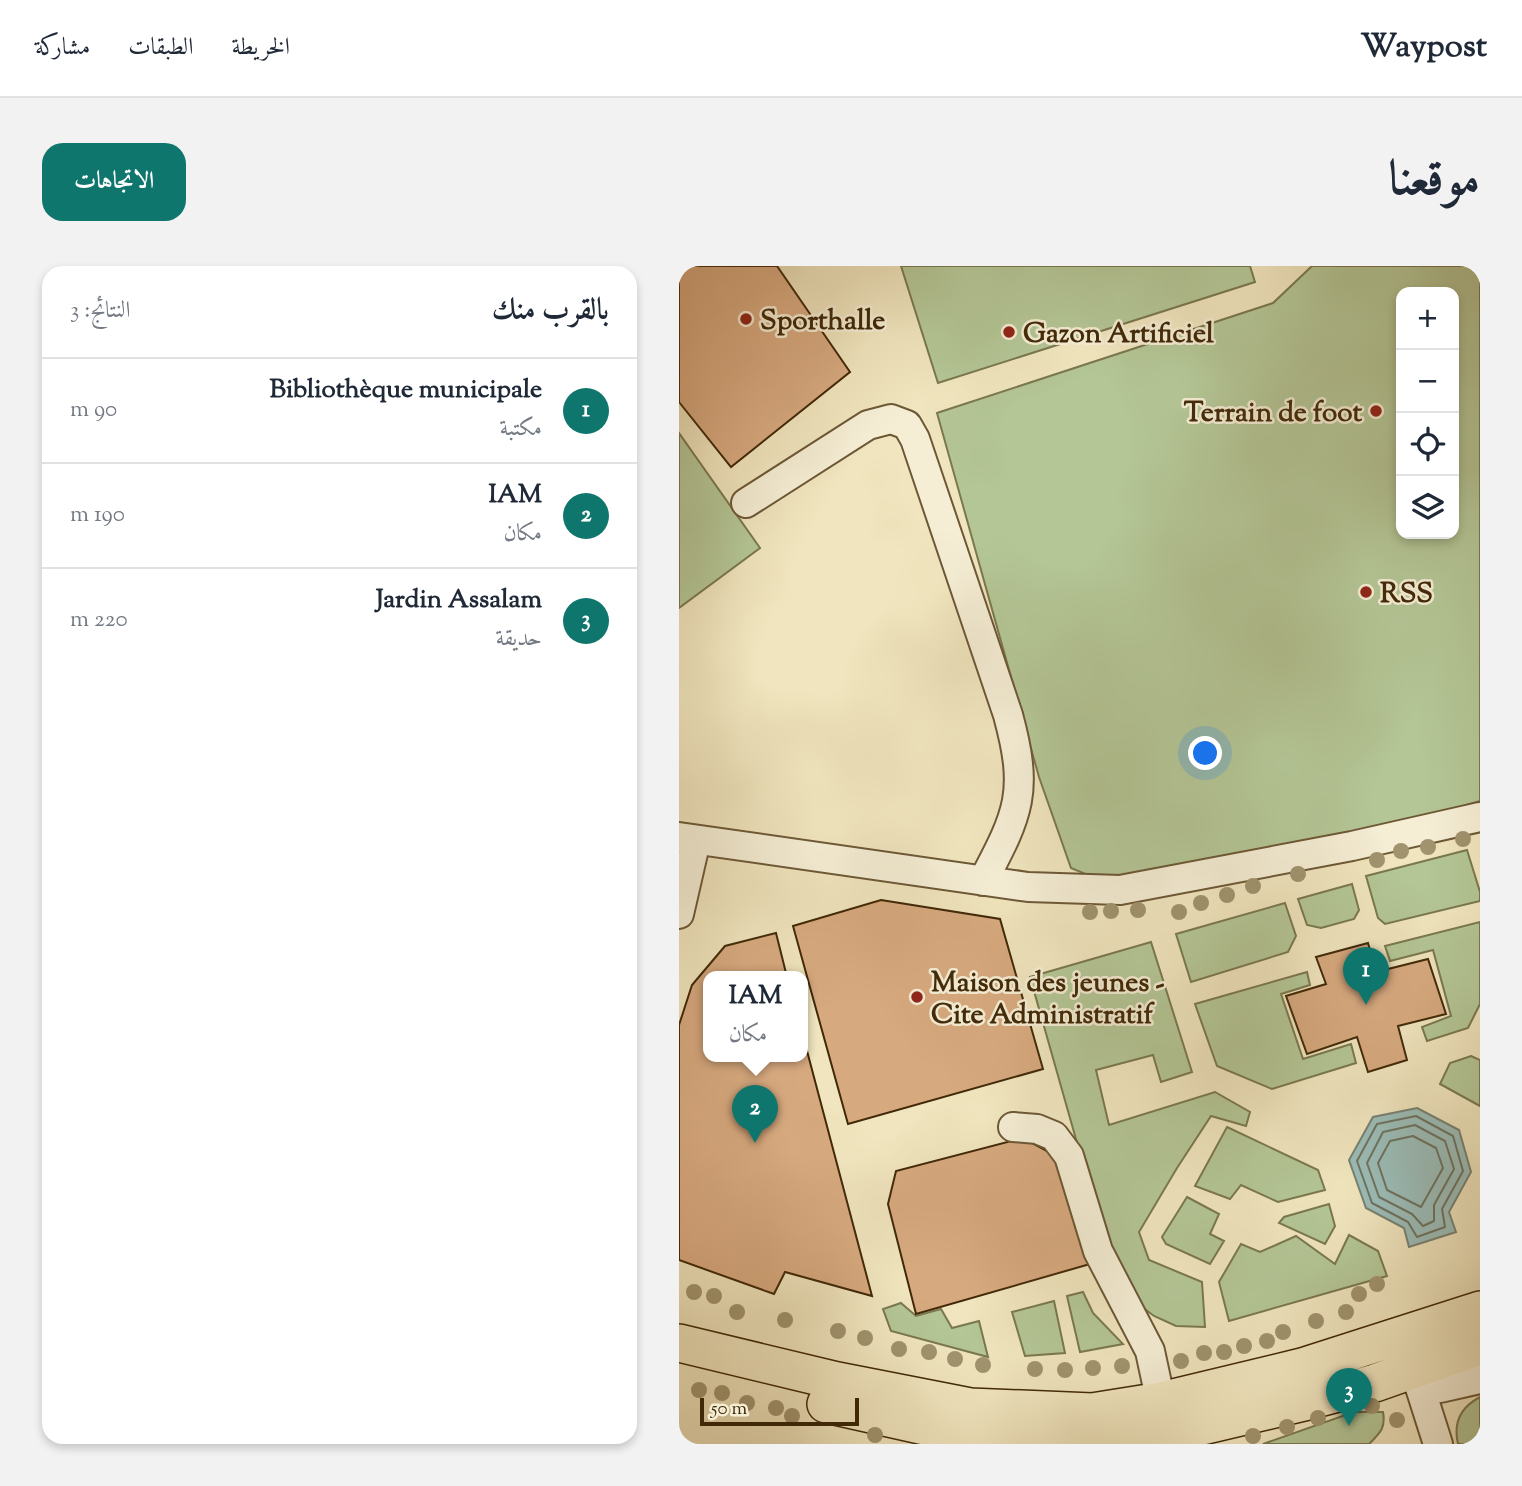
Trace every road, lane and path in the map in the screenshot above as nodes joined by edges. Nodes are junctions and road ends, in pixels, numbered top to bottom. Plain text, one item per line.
1 (746, 503) dead end
2 (1480, 817) edge
3 (687, 839) edge
4 (983, 881) junction
5 (679, 914) edge
6 (1013, 1128) dead end
7 (1480, 1310) edge
8 (1403, 1333) junction
9 (679, 1343) edge
10 (1480, 1346) edge
11 (679, 1368) edge
12 (1417, 1379) junction
13 (1480, 1380) edge
14 (1164, 1417) junction
15 (959, 1428) edge
16 (1438, 1444) edge

1 - 4 street
2 - 4 street
3 - 4 street
3 - 5 street
6 - 14 street
7 - 8 main road
8 - 12 street
8 - 14 main road
9 - 15 main road
10 - 12 main road
11 - 15 main road
12 - 13 street
12 - 14 main road
12 - 16 street
14 - 15 main road

